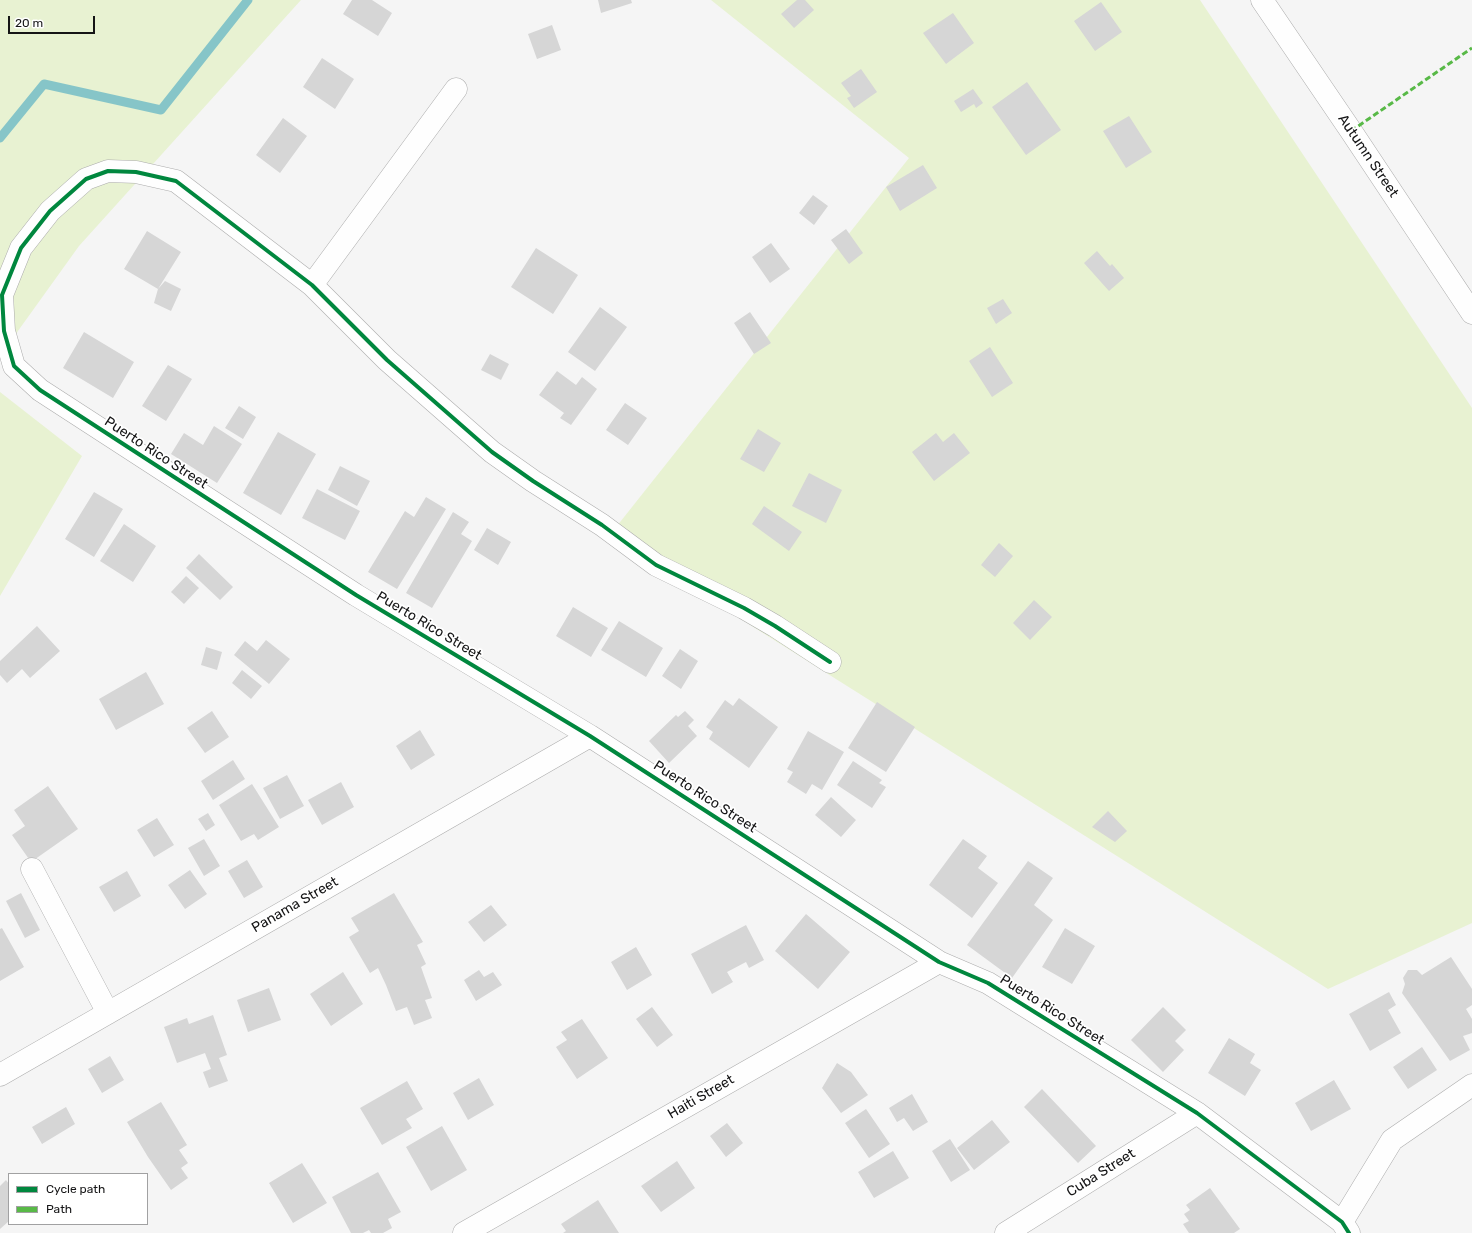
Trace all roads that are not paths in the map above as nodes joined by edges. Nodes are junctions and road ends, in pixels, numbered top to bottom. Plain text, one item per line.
1 (1262, 0) edge
2 (456, 89) dead end
3 (312, 285) junction
4 (1472, 313) edge
5 (830, 662) dead end
6 (590, 736) junction
7 (32, 869) dead end
8 (939, 962) junction
9 (108, 1013) junction
10 (0, 1075) edge
11 (1472, 1085) edge
12 (1197, 1114) junction
13 (1345, 1228) edge
14 (1009, 1232) edge
15 (464, 1233) edge

1 - 4 street, Autumn Street
2 - 3 street
3 - 5 street, Puerto Rico Street
3 - 6 street, Puerto Rico Street
6 - 8 street, Puerto Rico Street
6 - 9 street, Panama Street
7 - 9 street
8 - 12 street, Puerto Rico Street
8 - 15 street, Haiti Street
9 - 10 street, Panama Street
11 - 13 street
12 - 13 street, Puerto Rico Street
12 - 14 street, Cuba Street

